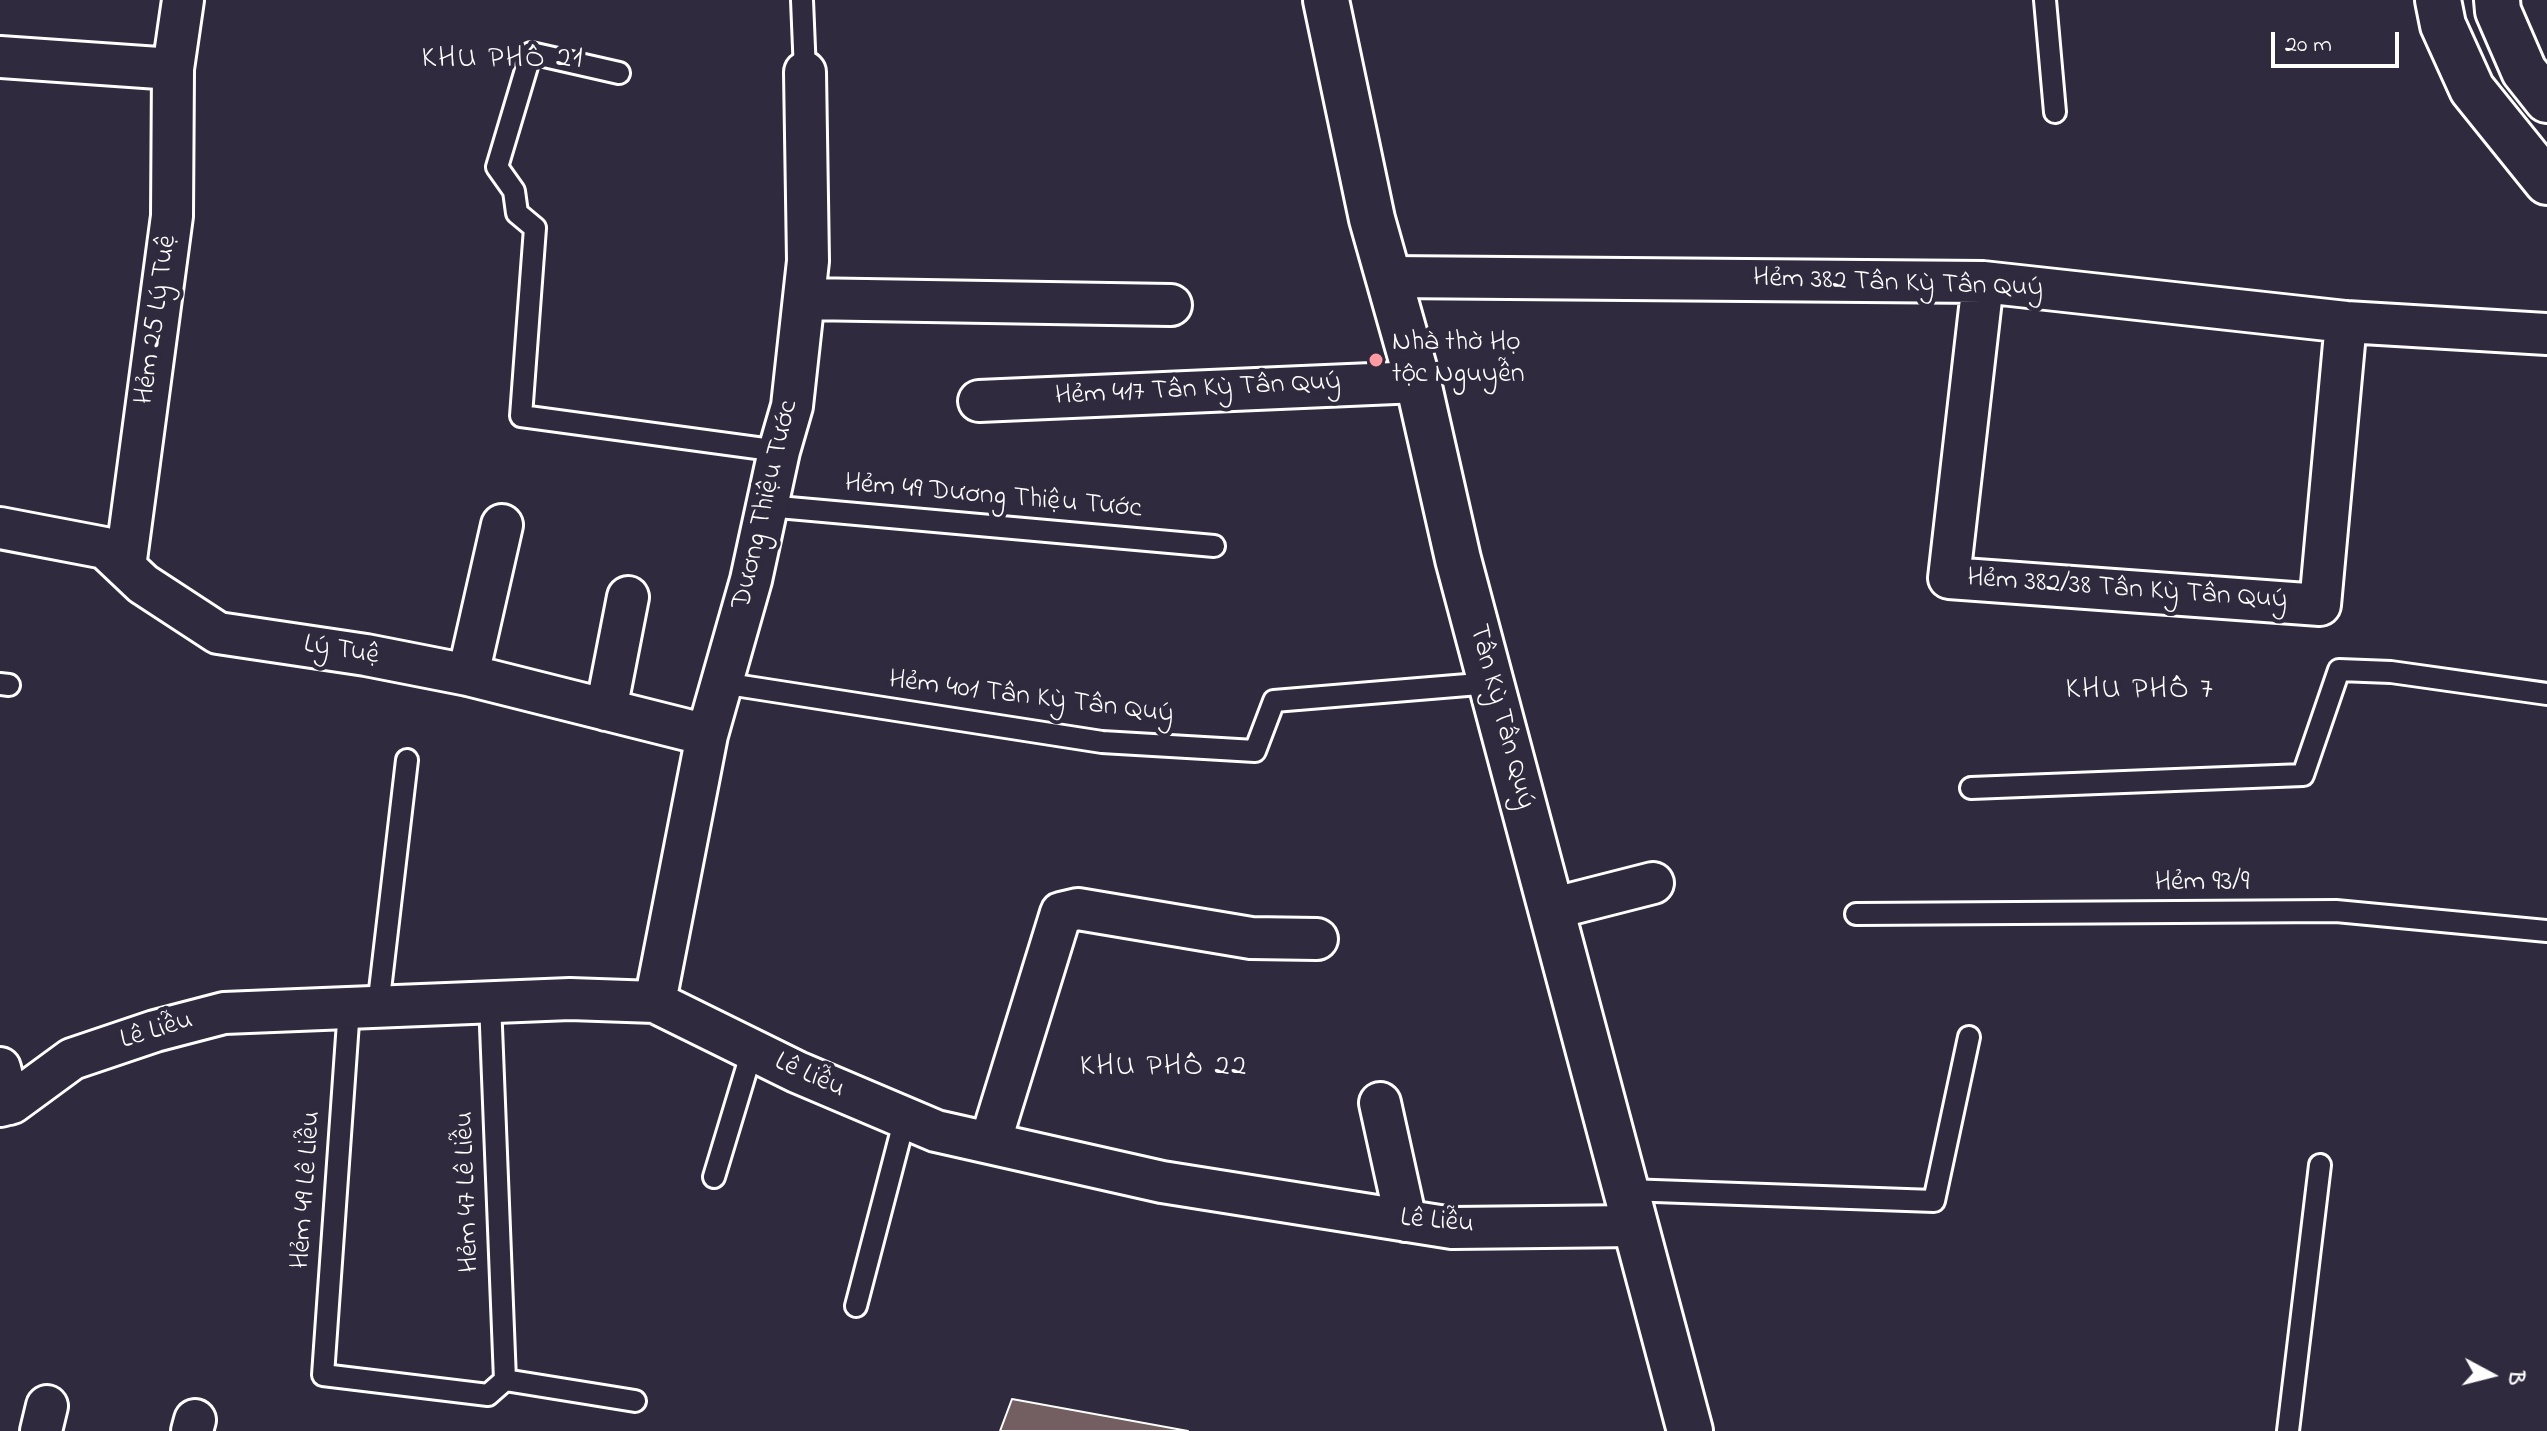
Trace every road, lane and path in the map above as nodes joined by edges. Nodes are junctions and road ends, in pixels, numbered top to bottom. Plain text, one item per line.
1 (183, 0) edge
2 (802, 0) edge
3 (1326, 0) edge
4 (2045, 0) edge
5 (2438, 0) edge
6 (2497, 0) edge
7 (0, 57) edge
8 (173, 69) junction
9 (805, 72) joint
10 (619, 73) dead end
11 (2547, 100) edge
12 (2055, 112) dead end
13 (2547, 182) edge
14 (1390, 277) junction
15 (1983, 282) junction
16 (804, 299) junction
17 (1171, 305) dead end
18 (2346, 322) junction
19 (2547, 334) edge
20 (1418, 382) junction
21 (979, 401) dead end
22 (779, 451) junction
23 (767, 506) junction
24 (502, 525) dead end
25 (0, 528) edge
26 (1214, 546) dead end
27 (125, 567) junction
28 (628, 597) dead end
29 (468, 675) junction
30 (722, 683) junction
31 (1491, 683) junction
32 (2547, 694) edge
33 (606, 710) junction
34 (707, 735) junction
35 (407, 760) dead end
36 (1971, 788) dead end
37 (1653, 883) dead end
38 (1551, 909) junction
39 (1856, 914) dead end
40 (2547, 931) edge
41 (1317, 939) dead end
42 (490, 1002) junction
43 (655, 1002) junction
44 (364, 1008) junction
45 (1969, 1037) dead end
46 (752, 1051) junction
47 (3, 1093) edge
48 (1380, 1103) dead end
49 (905, 1118) junction
50 (990, 1143) junction
51 (2320, 1165) dead end
52 (714, 1177) dead end
53 (1632, 1208) junction
54 (1406, 1221) junction
55 (856, 1306) dead end
56 (505, 1380) junction
57 (635, 1401) dead end
58 (1690, 1431) edge
59 (2288, 1431) edge

1 - 8 street, Hẻm 25 Lý Tuệ
2 - 9 lane, Dương Thiệu Tước
3 - 14 main road, Tân Kỳ Tân Quý
4 - 12 lane
5 - 13 main road
6 - 11 main road
7 - 8 street
8 - 27 street, Hẻm 25 Lý Tuệ
9 - 16 street, Dương Thiệu Tước
10 - 22 lane
14 - 15 street, Hẻm 382 Tân Kỳ Tân Quý
14 - 20 main road, Tân Kỳ Tân Quý
15 - 18 street, Hẻm 382 Tân Kỳ Tân Quý
15 - 18 street, Hẻm 382/38 Tân Kỳ Tân Quý
16 - 17 street
16 - 22 street, Dương Thiệu Tước
18 - 19 street, Hẻm 382 Tân Kỳ Tân Quý
20 - 21 street, Hẻm 417 Tân Kỳ Tân Quý
20 - 31 main road, Tân Kỳ Tân Quý
22 - 23 street, Dương Thiệu Tước
23 - 26 lane, Hẻm 49 Dương Thiệu Tước
23 - 30 street, Dương Thiệu Tước
24 - 29 street
25 - 27 street, Lý Tuệ
27 - 29 street, Lý Tuệ
28 - 33 street
29 - 33 street, Lý Tuệ
30 - 31 lane, Hẻm 401 Tân Kỳ Tân Quý
30 - 34 street, Dương Thiệu Tước
31 - 38 main road, Tân Kỳ Tân Quý
32 - 36 lane
33 - 34 street, Lý Tuệ
34 - 43 street, Dương Thiệu Tước
35 - 44 lane, Hẻm 49 Lê Liễu
37 - 38 street
38 - 53 main road, Tân Kỳ Tân Quý
39 - 40 lane, Hẻm 93/9
41 - 50 street
42 - 43 street, Lê Liễu
42 - 44 street, Lê Liễu
42 - 56 lane, Hẻm 47 Lê Liễu
43 - 46 street, Lê Liễu
44 - 47 street, Lê Liễu
44 - 56 lane, Hẻm 49 Lê Liễu
45 - 53 lane
46 - 49 street, Lê Liễu
46 - 52 lane
48 - 54 street
49 - 50 street, Lê Liễu
49 - 55 lane
50 - 54 street, Lê Liễu
51 - 59 lane
53 - 54 street, Lê Liễu
53 - 58 main road, Tân Kỳ Tân Quý
56 - 57 lane

